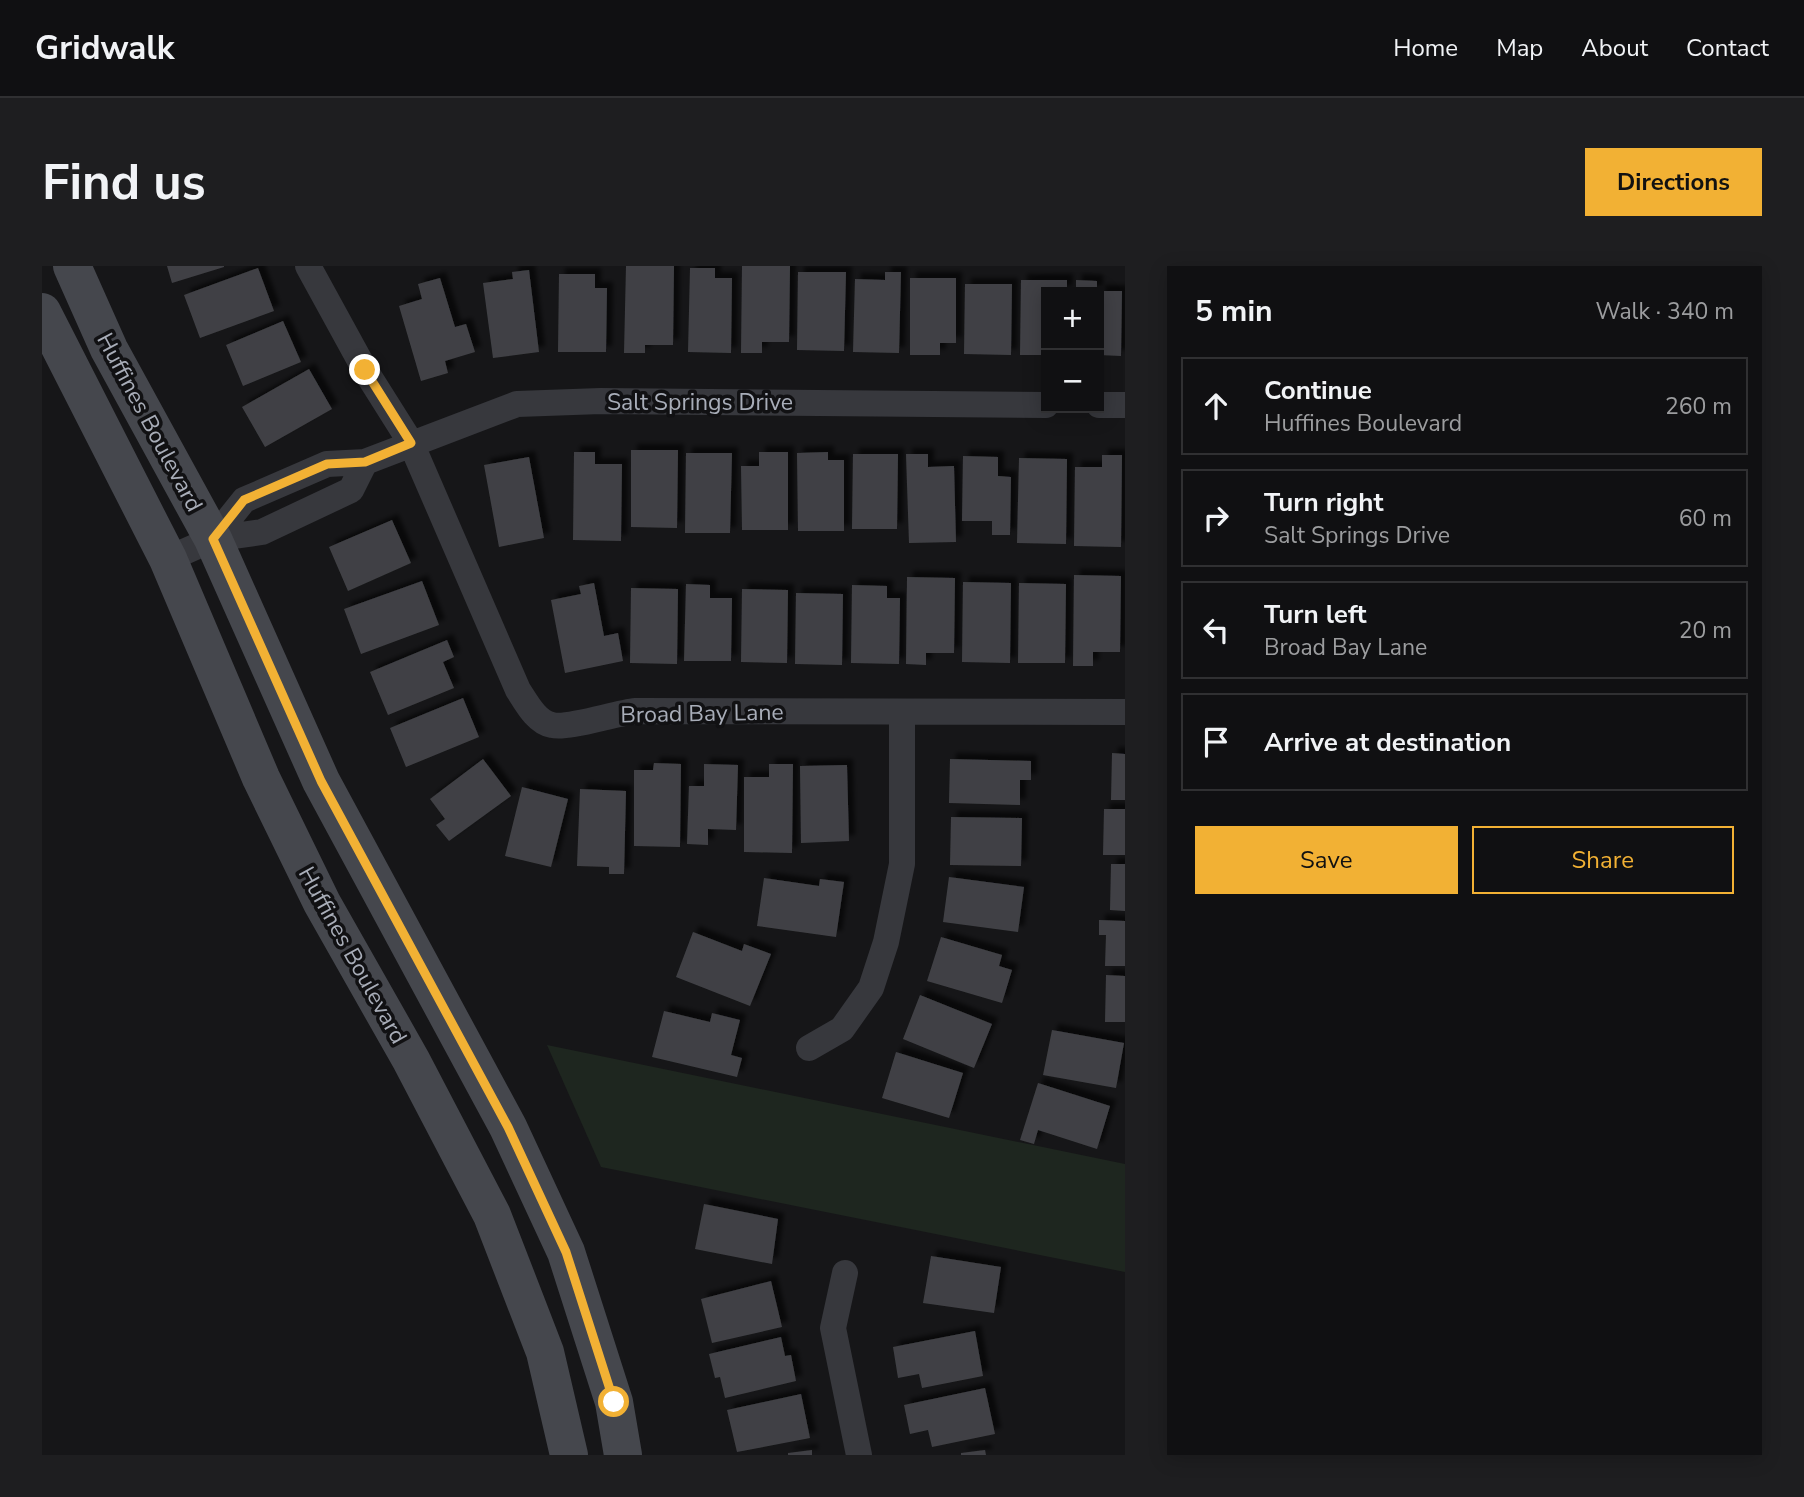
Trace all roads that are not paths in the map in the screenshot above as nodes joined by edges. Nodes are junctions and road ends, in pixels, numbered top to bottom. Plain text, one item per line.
1 (72, 266) edge
2 (308, 266) edge
3 (42, 312) edge
4 (1041, 405) edge
5 (1104, 405) edge
6 (1125, 405) edge
7 (411, 443) junction
8 (365, 462) junction
9 (213, 539) junction
10 (168, 559) junction
11 (902, 712) junction
12 (1125, 712) edge
13 (809, 1048) dead end
14 (845, 1273) dead end
15 (569, 1455) edge
16 (623, 1455) edge
17 (859, 1455) edge

1 - 9 main road, Huffines Boulevard
2 - 7 street, Broad Bay Lane
3 - 10 main road, Huffines Boulevard
4 - 7 street, Salt Springs Drive
5 - 6 street
7 - 8 street, Salt Springs Drive
7 - 11 street, Broad Bay Lane
8 - 9 street, Salt Springs Drive
8 - 9 street, Salt Springs Drive
9 - 10 street, Salt Springs Drive
9 - 16 main road, Huffines Boulevard
10 - 15 main road, Huffines Boulevard
11 - 12 street, Broad Bay Lane
11 - 13 street
14 - 17 street

